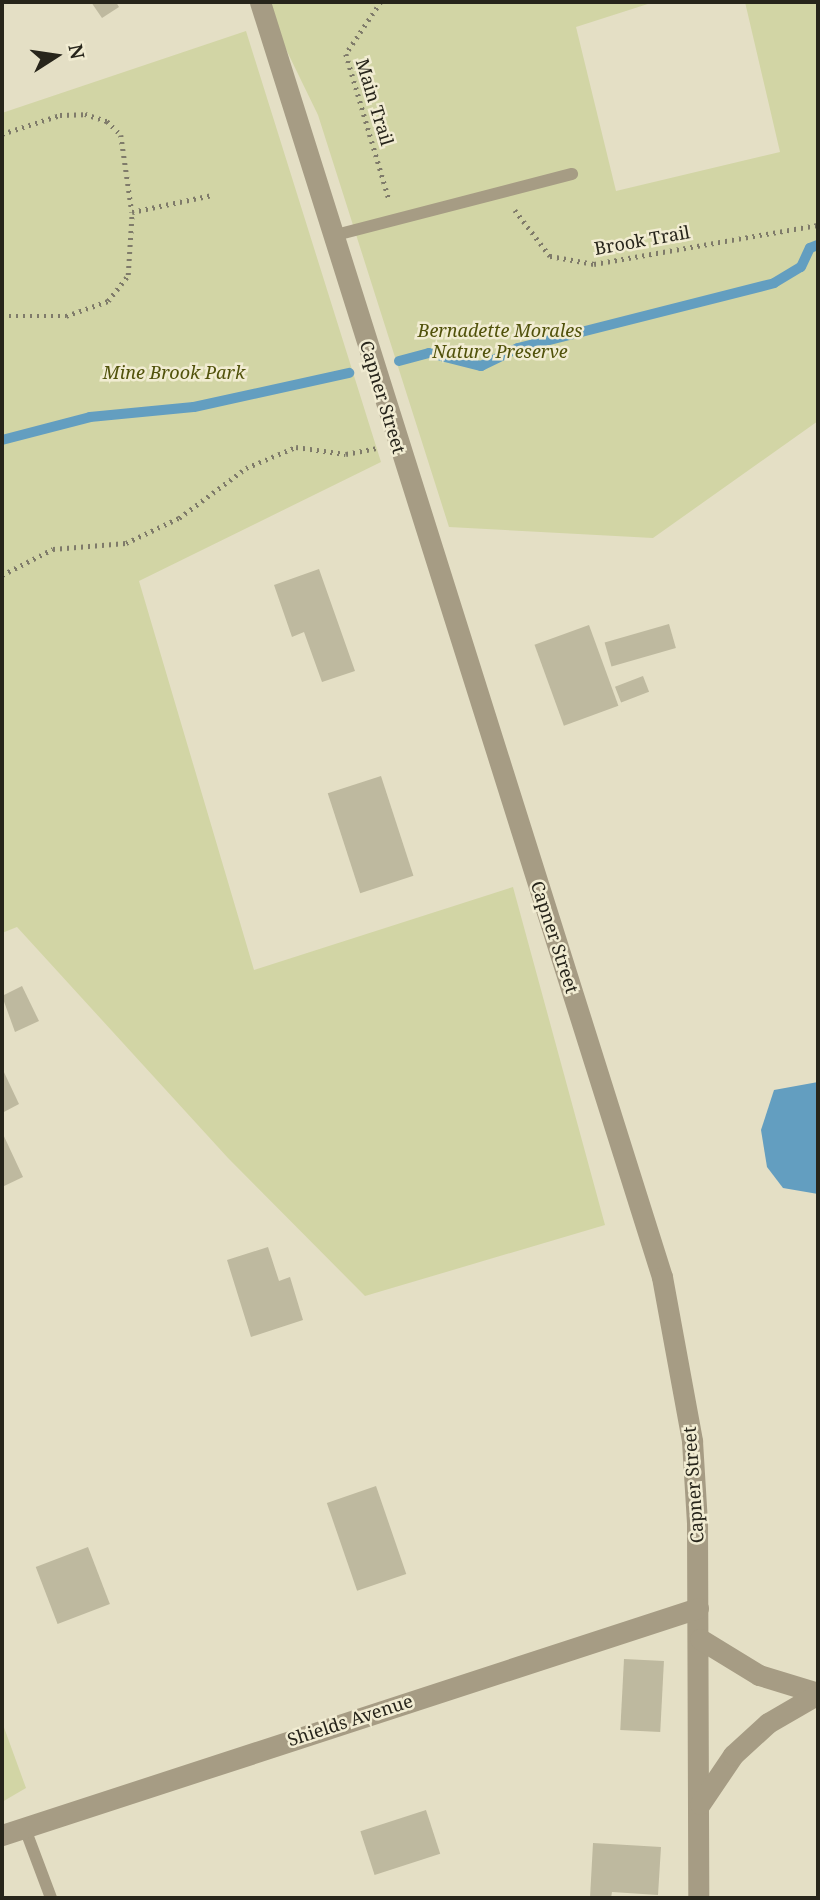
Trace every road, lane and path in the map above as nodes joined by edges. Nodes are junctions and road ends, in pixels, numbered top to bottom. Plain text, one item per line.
1 (260, 2) edge
2 (381, 2) edge
3 (2, 134) edge
4 (572, 174) dead end
5 (502, 192) junction
6 (212, 195) dead end
7 (132, 212) junction
8 (396, 220) junction
9 (818, 225) edge
10 (332, 236) junction
11 (2, 316) edge
12 (397, 443) junction
13 (2, 575) edge
14 (698, 1608) junction
15 (700, 1639) junction
16 (818, 1694) edge
17 (700, 1804) junction
18 (24, 1826) junction
19 (2, 1835) edge
20 (51, 1898) edge
21 (698, 1898) edge

1 - 10 street, Capner Street
2 - 8 path, Main Trail
3 - 7 path
4 - 5 lane
5 - 8 lane
5 - 9 path, Brook Trail
6 - 7 path
7 - 11 path
8 - 10 lane
10 - 12 street, Capner Street
12 - 13 path
12 - 14 street, Capner Street
14 - 15 street, Capner Street
14 - 18 street, Shields Avenue
15 - 16 street
15 - 17 street, Capner Street
16 - 17 street
17 - 21 street, Capner Street
18 - 19 street, Shields Avenue
18 - 20 lane

